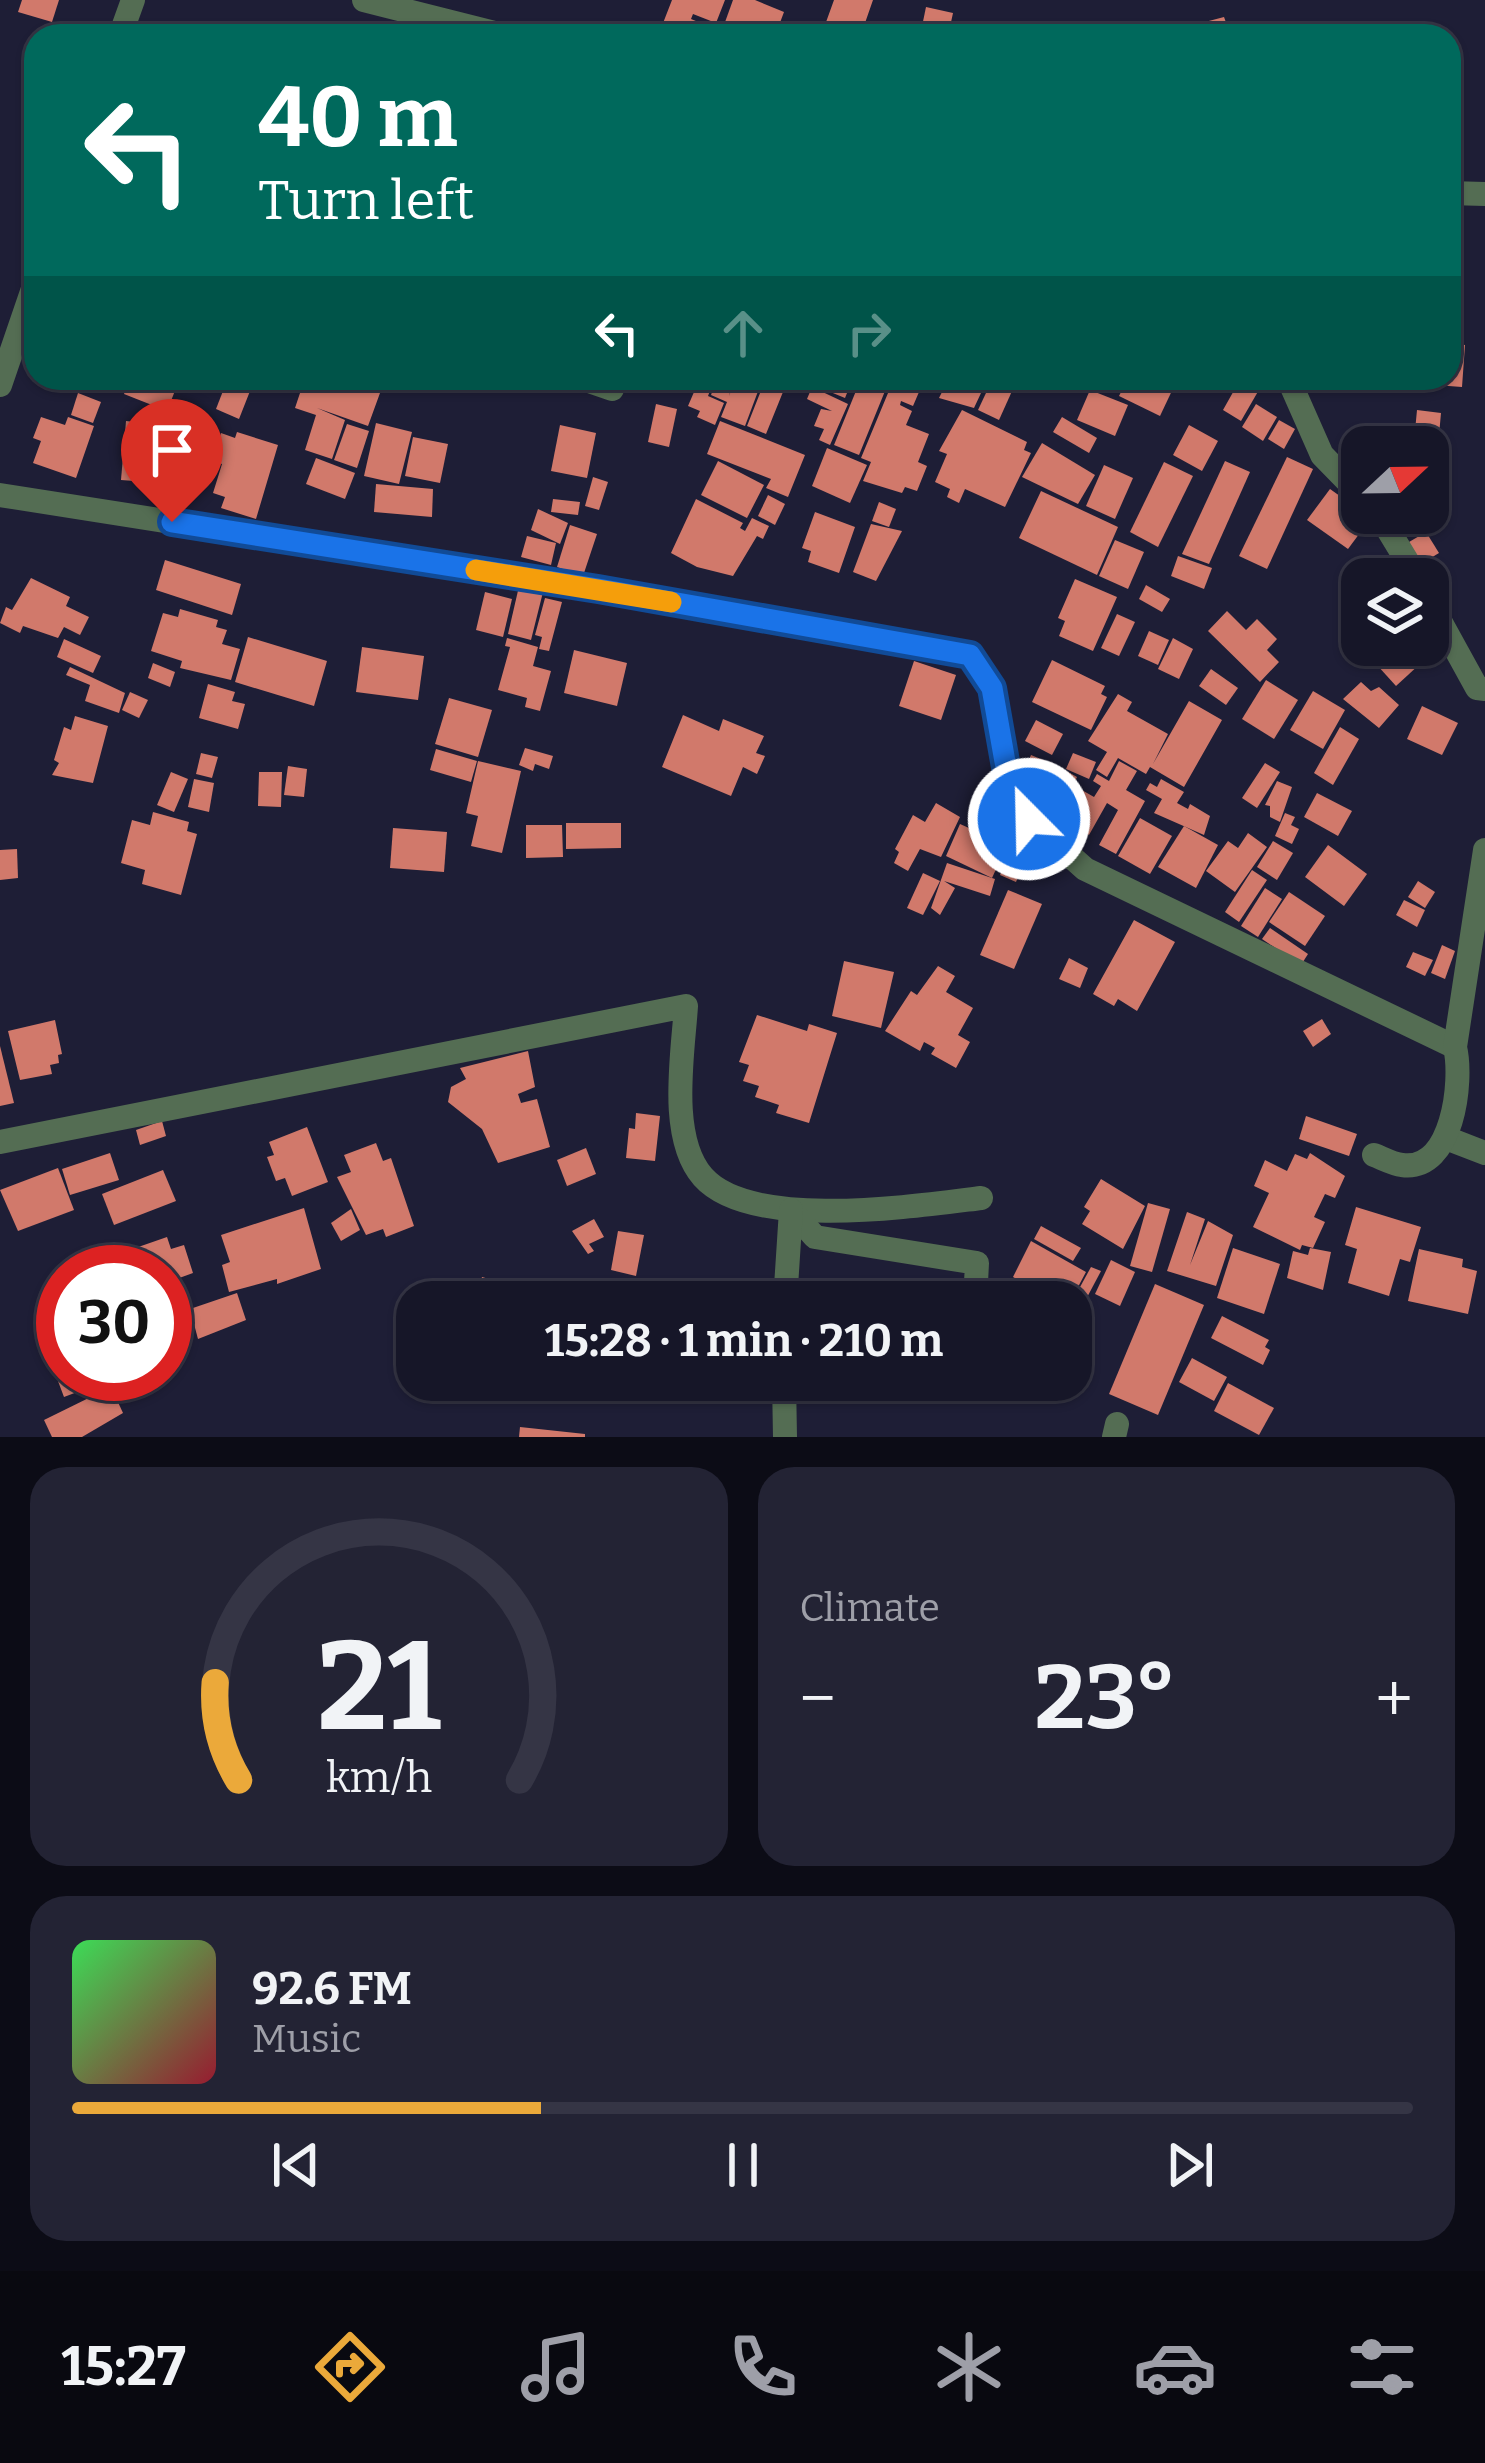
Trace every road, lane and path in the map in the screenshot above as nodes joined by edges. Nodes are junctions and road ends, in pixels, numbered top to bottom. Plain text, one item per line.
1 (364, 0) edge
2 (459, 24) edge
3 (24, 312) edge
4 (3, 369) edge
5 (1293, 390) edge
6 (1341, 474) edge
7 (0, 495) edge
8 (1449, 637) edge
9 (1485, 688) edge
10 (1485, 850) edge
11 (1455, 1047) junction
12 (1446, 1138) junction
13 (0, 1142) edge
14 (1485, 1153) edge
15 (1374, 1155) dead end
16 (981, 1198) dead end
17 (791, 1210) junction
18 (786, 1281) edge
19 (976, 1281) edge
20 (784, 1401) edge
21 (784, 1437) edge

1 - 2 street
3 - 4 street
5 - 6 street
7 - 11 street
8 - 9 street
10 - 11 street
11 - 12 street
12 - 14 street
12 - 15 street
13 - 17 street
16 - 17 street
17 - 18 street
17 - 19 street
20 - 21 street

